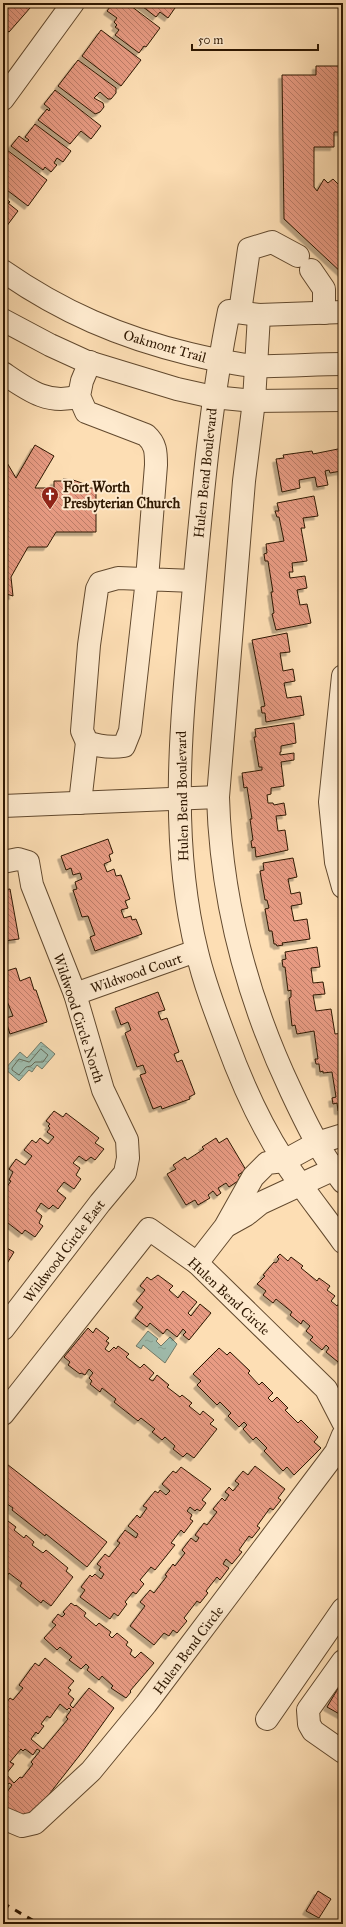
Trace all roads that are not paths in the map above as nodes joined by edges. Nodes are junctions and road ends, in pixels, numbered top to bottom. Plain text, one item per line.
1 (73, 3) edge
2 (3, 99) edge
3 (3, 271) edge
4 (242, 313) junction
5 (334, 313) edge
6 (3, 320) edge
7 (219, 361) junction
8 (90, 362) junction
9 (343, 364) edge
10 (256, 366) junction
11 (3, 373) edge
12 (79, 396) junction
13 (214, 397) junction
14 (343, 400) edge
15 (254, 401) junction
16 (147, 579) junction
17 (194, 581) junction
18 (343, 676) edge
19 (87, 742) junction
20 (218, 797) junction
21 (179, 798) junction
22 (80, 803) junction
23 (3, 806) edge
24 (3, 862) edge
25 (343, 887) edge
26 (196, 951) junction
27 (75, 994) junction
28 (343, 1135) edge
29 (317, 1143) junction
30 (284, 1161) junction
31 (125, 1173) joint
32 (340, 1173) edge
33 (300, 1184) junction
34 (225, 1227) junction
35 (343, 1242) edge
36 (197, 1263) junction
37 (3, 1329) edge
38 (3, 1414) edge
39 (343, 1422) edge
40 (343, 1435) edge
41 (343, 1609) edge
42 (343, 1661) edge
43 (267, 1719) dead end
44 (343, 1752) edge
45 (3, 1818) edge

1 - 2 street
3 - 7 street, Oakmont Trail
4 - 5 street
4 - 5 street
4 - 7 street, Hulen Bend Boulevard
4 - 10 street
6 - 8 street
7 - 10 street, Oakmont Trail
7 - 13 street, Hulen Bend Boulevard
8 - 12 street
8 - 13 street
9 - 10 street, Oakmont Trail
10 - 15 street
11 - 12 street
12 - 16 street
13 - 15 street
13 - 17 street, Hulen Bend Boulevard
14 - 15 street
15 - 20 street
16 - 17 street
16 - 19 street
16 - 19 street
17 - 21 street, Hulen Bend Boulevard
18 - 25 street
19 - 22 street
20 - 21 street
20 - 29 street
21 - 22 street
21 - 26 street, Hulen Bend Boulevard
22 - 23 street
24 - 27 street, Wildwood Circle North
26 - 27 street, Wildwood Court
26 - 30 street, Hulen Bend Boulevard
27 - 31 street, Wildwood Circle North
28 - 29 street
29 - 30 street
29 - 32 street
30 - 33 street, Hulen Bend Boulevard
30 - 34 street
31 - 37 street, Wildwood Circle East
32 - 33 street
33 - 34 street
33 - 35 street, Hulen Bend Boulevard
34 - 36 street
36 - 38 street, Hulen Bend Circle
36 - 39 street, Hulen Bend Circle
40 - 45 street, Hulen Bend Circle
41 - 43 street
42 - 44 street

